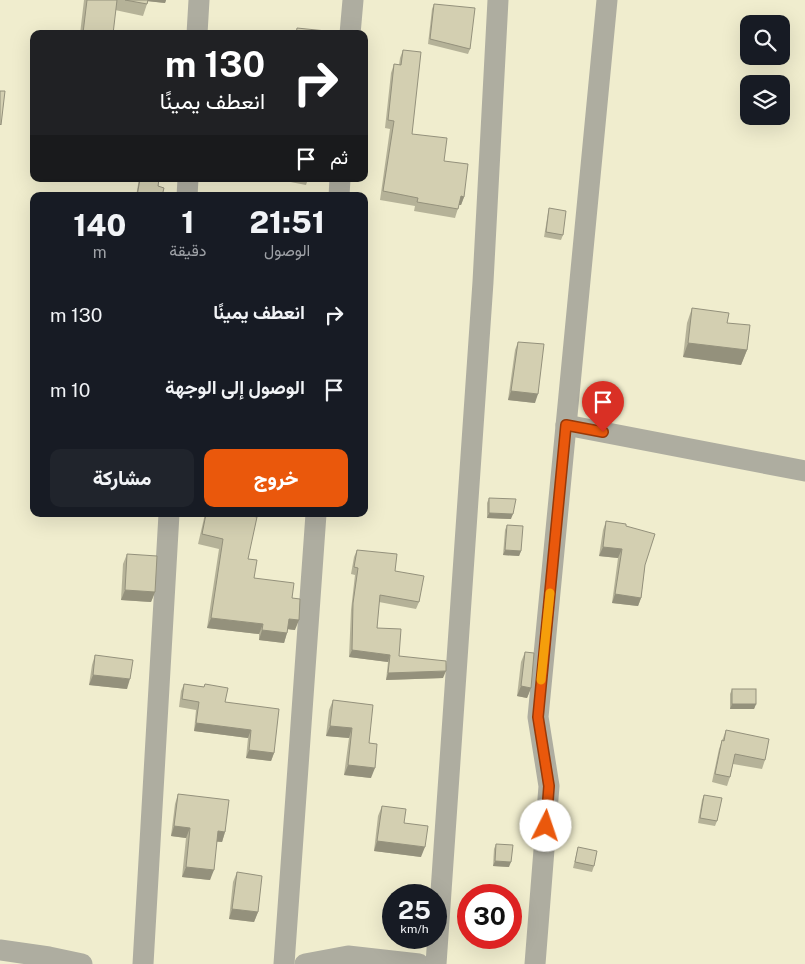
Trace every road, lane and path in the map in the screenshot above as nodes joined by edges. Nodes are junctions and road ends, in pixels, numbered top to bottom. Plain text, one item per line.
1 (199, 0) edge
2 (353, 0) edge
3 (498, 0) edge
4 (607, 0) edge
5 (197, 30) edge
6 (350, 30) edge
7 (566, 425) junction
8 (805, 471) edge
9 (169, 517) edge
10 (316, 517) edge
11 (0, 950) edge
12 (82, 964) edge
13 (143, 964) edge
14 (284, 964) edge
15 (305, 964) edge
16 (418, 964) edge
17 (436, 964) edge
18 (535, 964) edge

1 - 5 street
2 - 6 street
3 - 17 street
4 - 7 street
7 - 8 street
7 - 18 street
9 - 13 street
10 - 14 street
11 - 12 street
15 - 16 street

